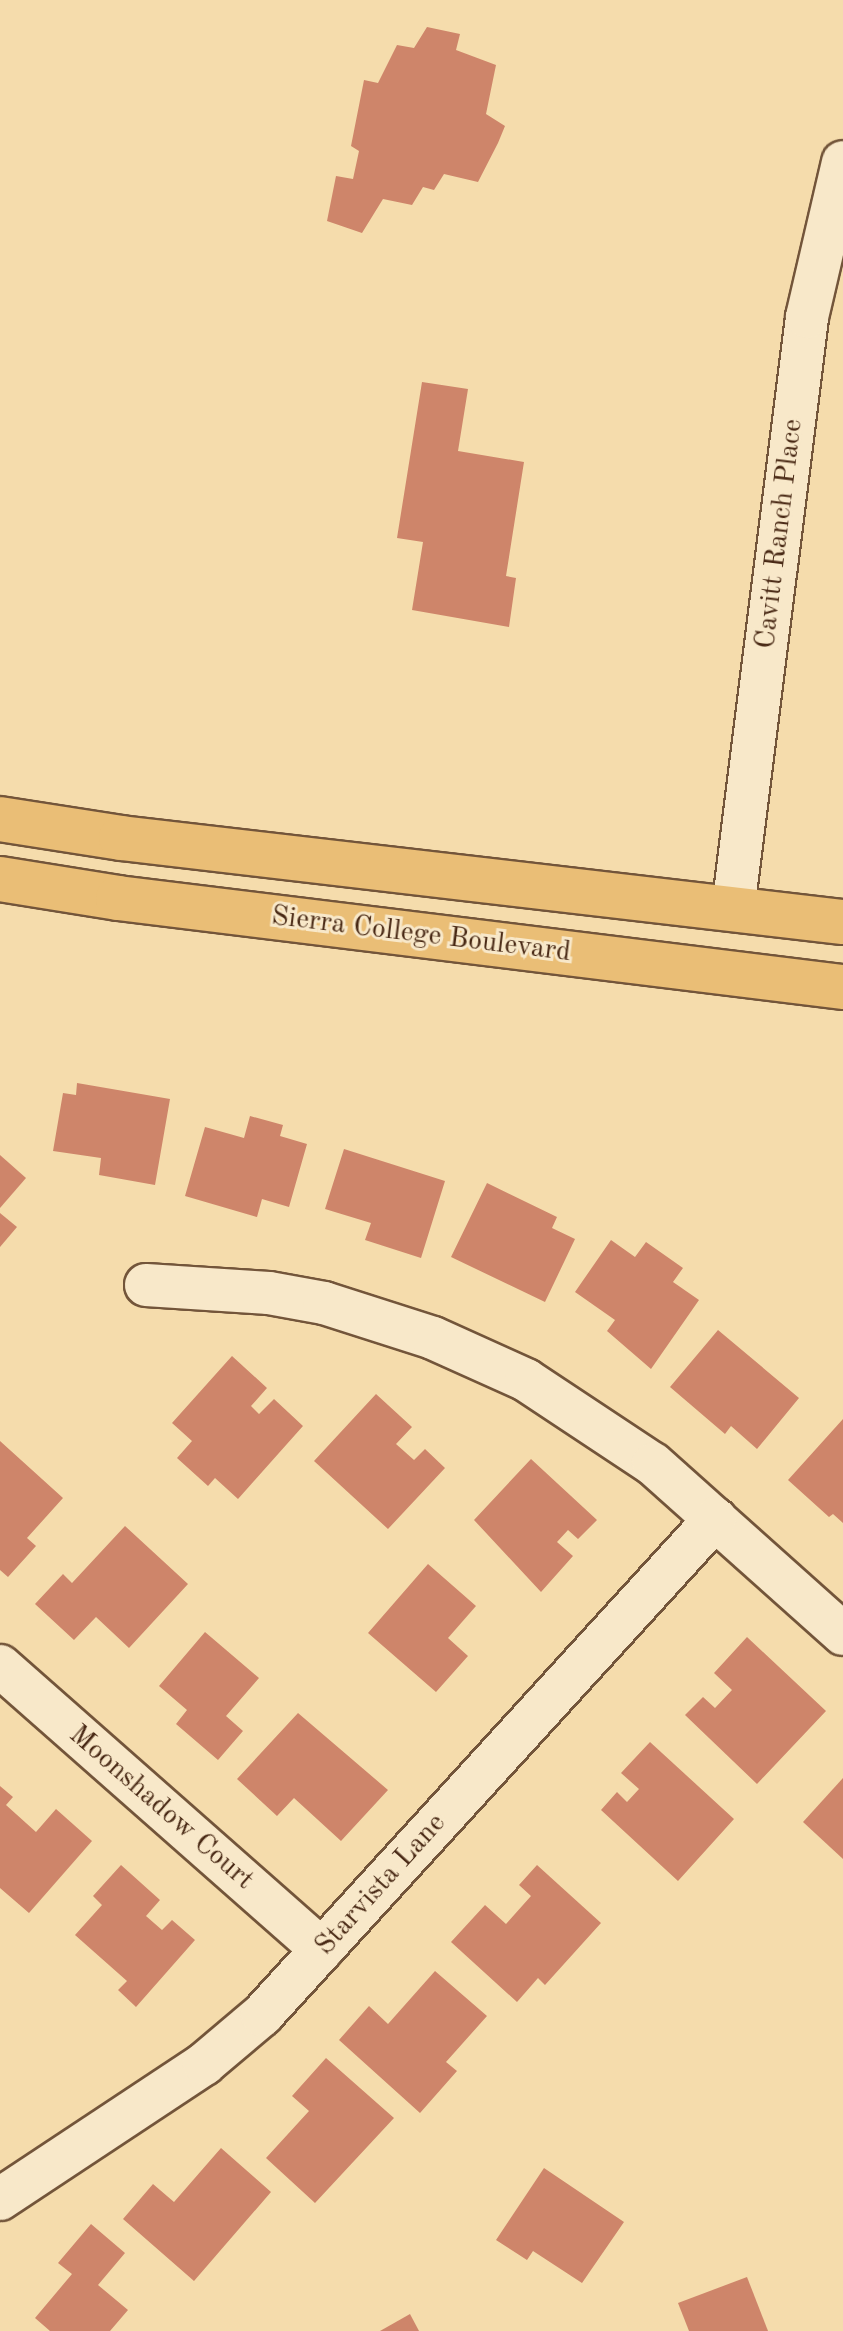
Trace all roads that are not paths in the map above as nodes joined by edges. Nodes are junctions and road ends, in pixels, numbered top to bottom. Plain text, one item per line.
1 (843, 162) edge
2 (0, 819) edge
3 (0, 879) edge
4 (733, 909) junction
5 (843, 922) edge
6 (843, 987) edge
7 (146, 1285) dead end
8 (715, 1519) junction
9 (843, 1634) edge
10 (0, 1666) edge
11 (322, 1950) junction
12 (0, 2199) edge

1 - 4 street, Cavitt Ranch Place
2 - 4 main road
3 - 6 main road, Sierra College Boulevard
4 - 5 main road
7 - 8 street
8 - 9 street
8 - 11 street, Starvista Lane
10 - 11 street, Moonshadow Court
11 - 12 street, Starvista Lane

